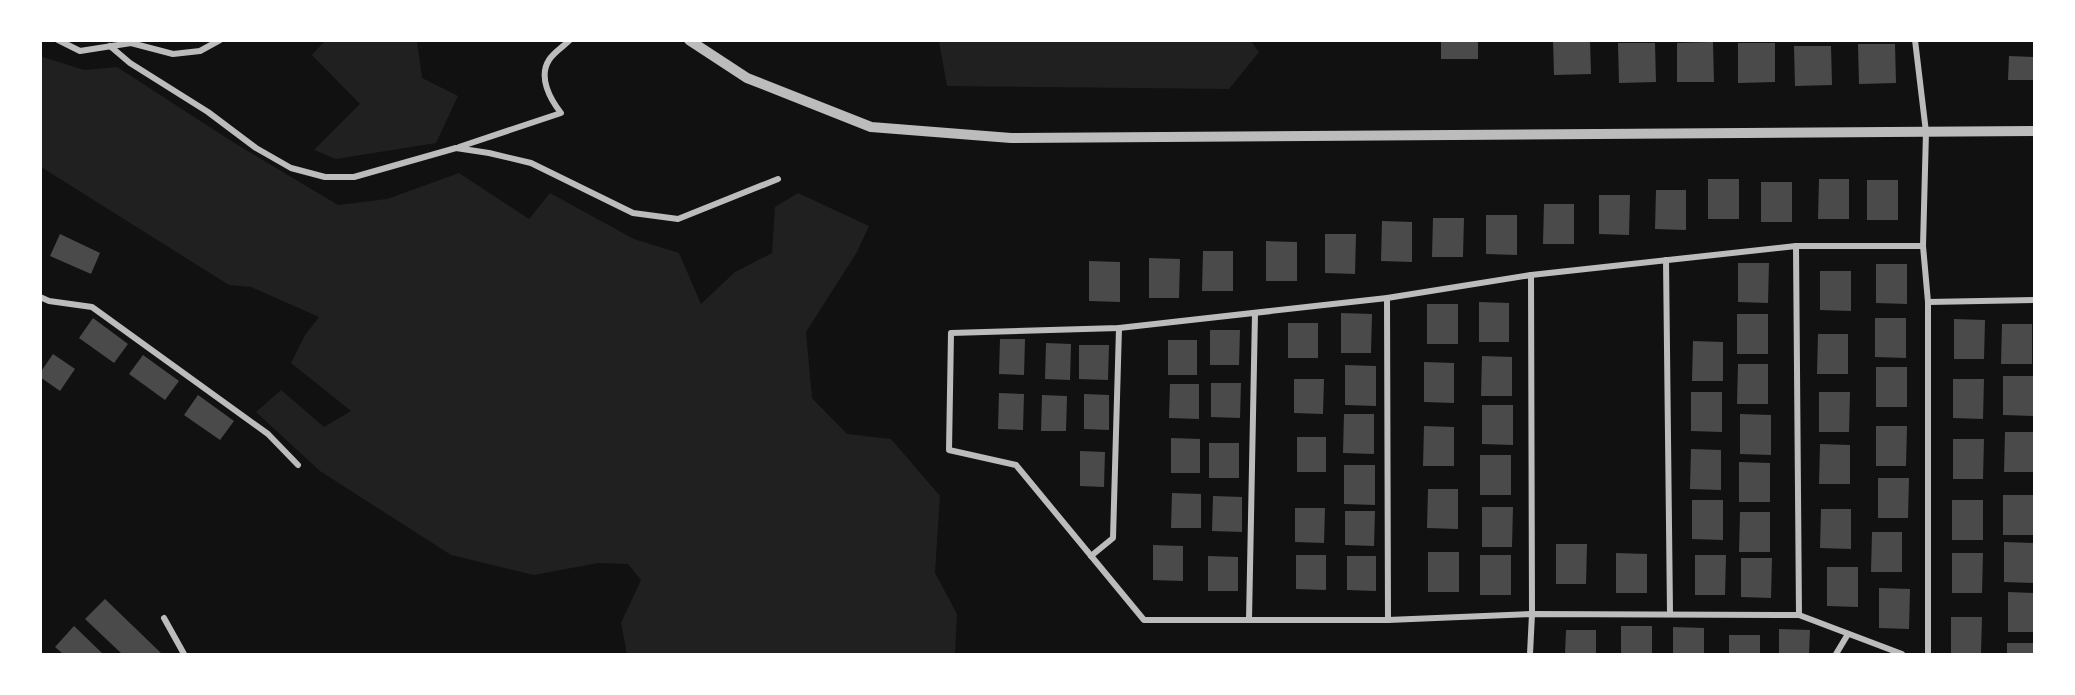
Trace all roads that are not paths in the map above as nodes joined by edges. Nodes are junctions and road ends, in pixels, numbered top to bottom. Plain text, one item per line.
1 (58, 40) edge
2 (220, 40) edge
3 (570, 40) edge
4 (689, 40) edge
5 (1915, 40) edge
6 (110, 46) junction
7 (2034, 131) edge
8 (1926, 132) junction
9 (456, 148) junction
10 (778, 179) dead end
11 (1796, 246) junction
12 (1923, 246) junction
13 (1666, 260) junction
14 (1531, 275) junction
15 (40, 297) edge
16 (1387, 298) junction
17 (2034, 300) edge
18 (1928, 302) junction
19 (1255, 313) junction
20 (1119, 328) junction
21 (298, 465) dead end
22 (1091, 556) junction
23 (1670, 613) junction
24 (1532, 614) junction
25 (1799, 615) junction
26 (164, 618) dead end
27 (1249, 620) junction
28 (1388, 620) junction
29 (1848, 634) junction
30 (184, 654) edge
31 (1530, 654) edge
32 (1836, 654) edge
33 (1902, 654) edge
34 (1928, 654) edge

1 - 6 street
2 - 6 street
3 - 9 street
4 - 8 street
5 - 8 street
6 - 9 street
7 - 8 street
8 - 12 street
9 - 10 street
11 - 12 street
11 - 13 street
11 - 25 street
12 - 18 street
13 - 14 street
13 - 23 street
14 - 16 street
14 - 24 street
15 - 21 street
16 - 19 street
16 - 28 street
17 - 18 street
18 - 34 street
19 - 20 street
19 - 27 street
20 - 22 street
20 - 22 street
22 - 27 street
23 - 24 street
23 - 25 street
24 - 28 street
24 - 31 street
25 - 29 street
26 - 30 street
27 - 28 street
29 - 32 street
29 - 33 street

